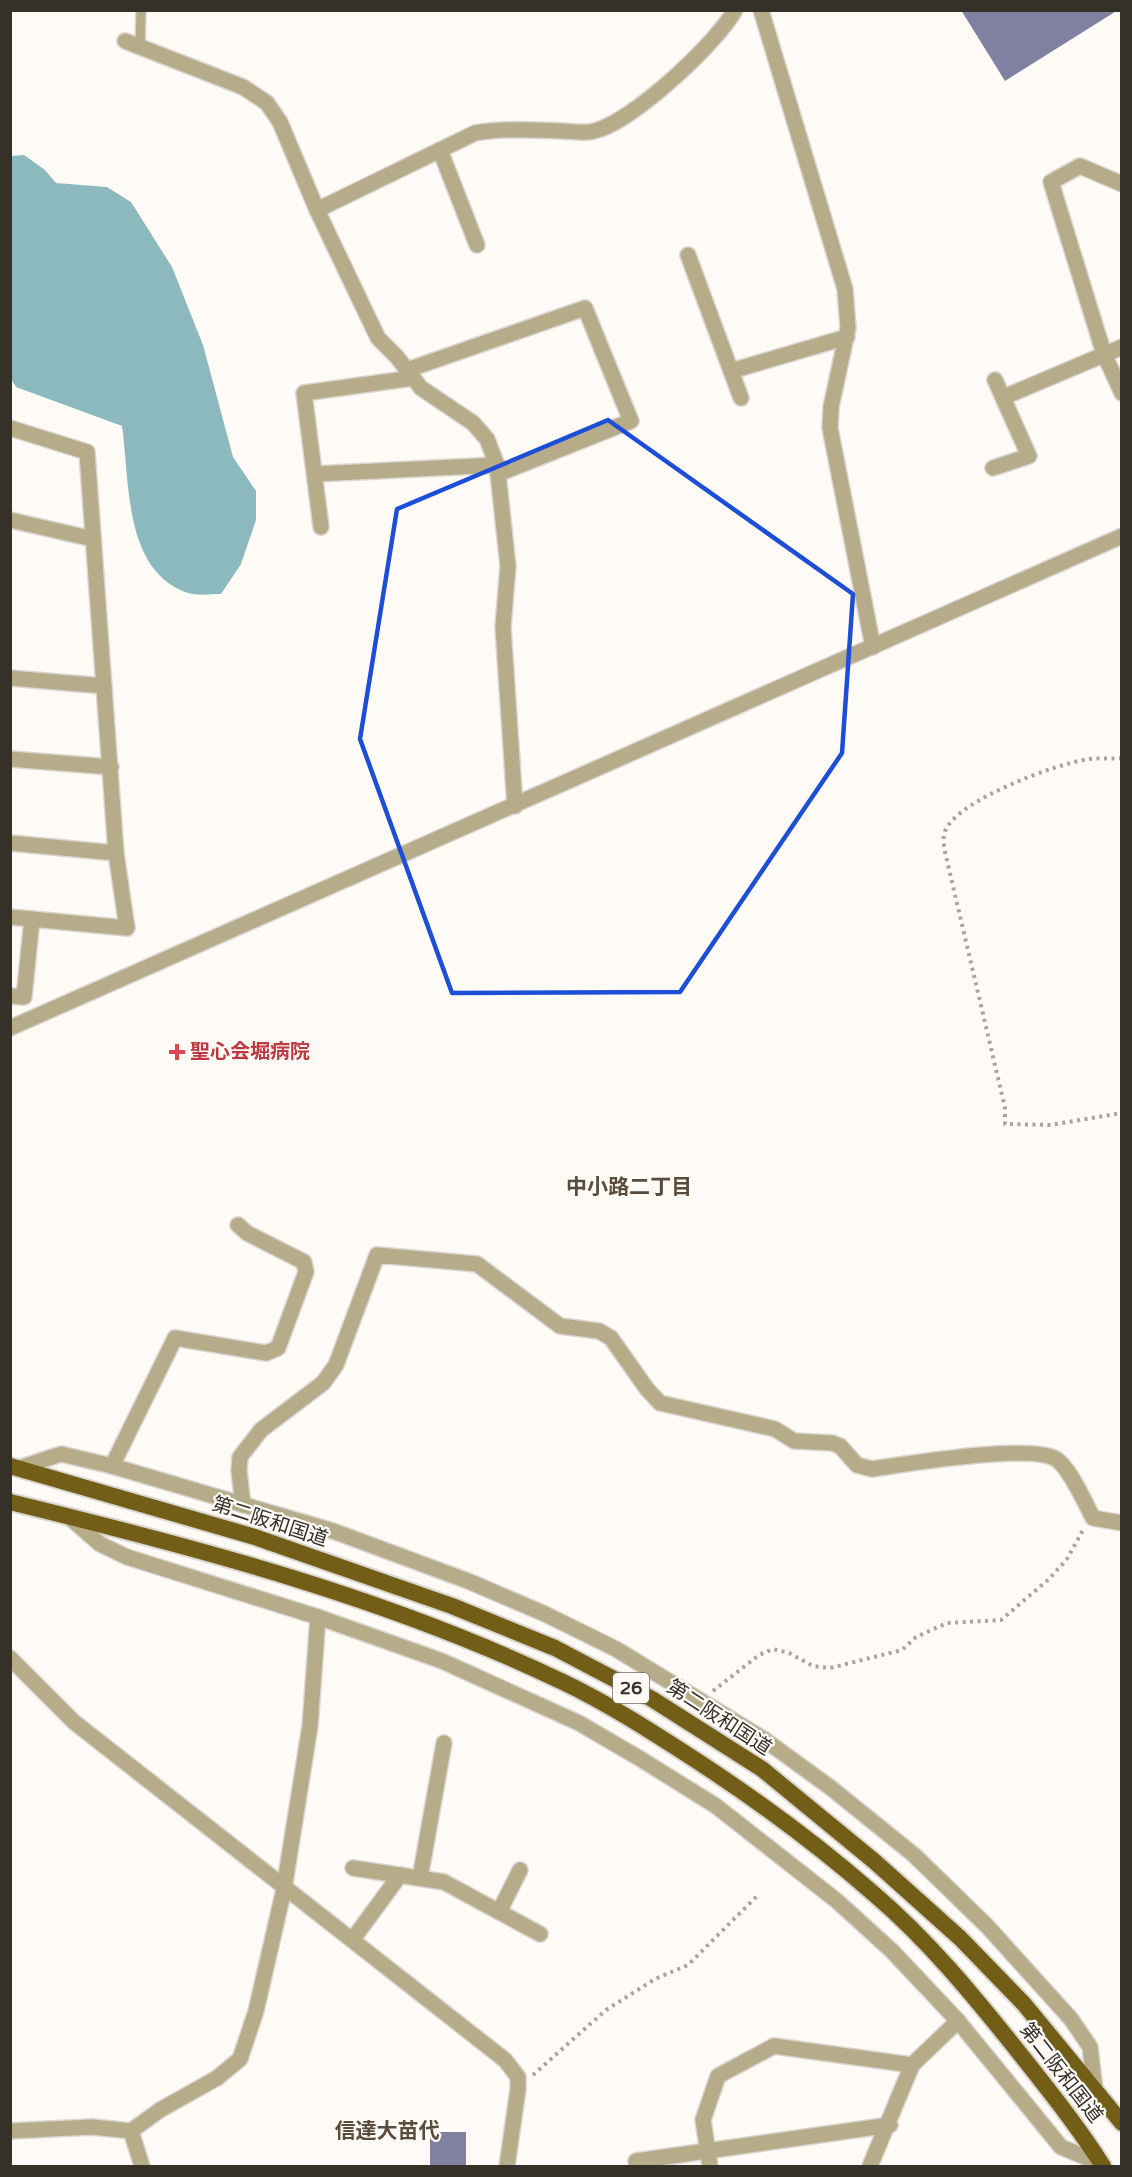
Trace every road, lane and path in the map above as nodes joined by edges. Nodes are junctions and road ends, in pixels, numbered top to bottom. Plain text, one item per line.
1 (141, 10) edge
2 (735, 10) edge
3 (762, 10) edge
4 (125, 42) dead end
5 (140, 47) junction
6 (440, 150) junction
7 (1122, 184) edge
8 (317, 210) junction
9 (477, 245) dead end
10 (688, 255) dead end
11 (847, 337) junction
12 (1122, 347) edge
13 (1104, 354) junction
14 (731, 371) junction
15 (410, 374) junction
16 (995, 380) dead end
17 (1122, 393) edge
18 (1004, 397) junction
19 (741, 398) dead end
20 (10, 428) edge
21 (993, 468) dead end
22 (498, 470) junction
23 (315, 474) junction
24 (10, 520) edge
25 (321, 527) dead end
26 (1122, 536) edge
27 (93, 539) junction
28 (873, 647) junction
29 (10, 678) edge
30 (104, 686) junction
31 (1122, 758) edge
32 (10, 759) edge
33 (111, 767) junction
34 (515, 807) junction
35 (10, 843) edge
36 (116, 853) junction
37 (10, 917) edge
38 (32, 919) junction
39 (10, 996) edge
40 (10, 1028) edge
41 (1122, 1113) edge
42 (238, 1225) dead end
43 (112, 1466) junction
44 (15, 1467) edge
45 (10, 1502) edge
46 (243, 1505) junction
47 (68, 1516) junction
48 (1093, 1518) junction
49 (1122, 1523) edge
50 (318, 1617) junction
51 (10, 1658) edge
52 (702, 1700) junction
53 (444, 1743) dead end
54 (353, 1868) dead end
55 (520, 1870) dead end
56 (400, 1875) junction
57 (420, 1878) junction
58 (284, 1889) junction
59 (758, 1895) dead end
60 (499, 1912) junction
61 (540, 1934) dead end
62 (353, 1939) junction
63 (958, 2021) junction
64 (912, 2065) junction
65 (518, 2089) junction
66 (1095, 2089) junction
67 (1122, 2123) edge
68 (890, 2125) junction
69 (10, 2131) edge
70 (131, 2131) junction
71 (708, 2150) junction
72 (1103, 2165) edge
73 (141, 2166) edge
74 (507, 2166) edge
75 (637, 2166) edge
76 (710, 2166) edge
77 (870, 2166) edge

1 - 5 lane
2 - 6 street
3 - 11 street
4 - 5 street
5 - 8 street
6 - 8 street
6 - 9 street
7 - 13 street
8 - 15 street
10 - 14 street
11 - 14 street
11 - 28 street
12 - 13 street
13 - 17 street
13 - 18 street
14 - 19 street
15 - 22 street
15 - 22 street
15 - 23 street
16 - 18 street
18 - 21 street
20 - 27 street
22 - 23 street
22 - 34 street
23 - 25 street
24 - 27 street
26 - 28 street
27 - 30 street
28 - 34 street
29 - 30 street
30 - 33 street
31 - 41 path
32 - 33 street
33 - 36 street
34 - 40 street
35 - 36 street
36 - 38 street
37 - 38 street
38 - 39 street
42 - 43 street
43 - 44 street
43 - 46 street
44 - 66 highway, 第二阪和国道 / 26
45 - 47 highway, 第二阪和国道 / 26
46 - 48 street
46 - 52 street
47 - 50 street
47 - 72 highway, 第二阪和国道 / 26
48 - 49 street
48 - 52 path
50 - 58 street
50 - 63 street
51 - 58 street
52 - 66 street
53 - 57 street
54 - 56 street
55 - 60 street
56 - 57 street
56 - 62 street
57 - 60 street
58 - 62 street
58 - 70 street
59 - 65 path
60 - 61 street
62 - 65 street
63 - 64 street
63 - 72 street
64 - 68 street
64 - 71 street
65 - 74 street
66 - 67 highway, 第二阪和国道 / 26
68 - 71 street
68 - 77 street
69 - 70 street
70 - 73 street
71 - 75 street
71 - 76 street

